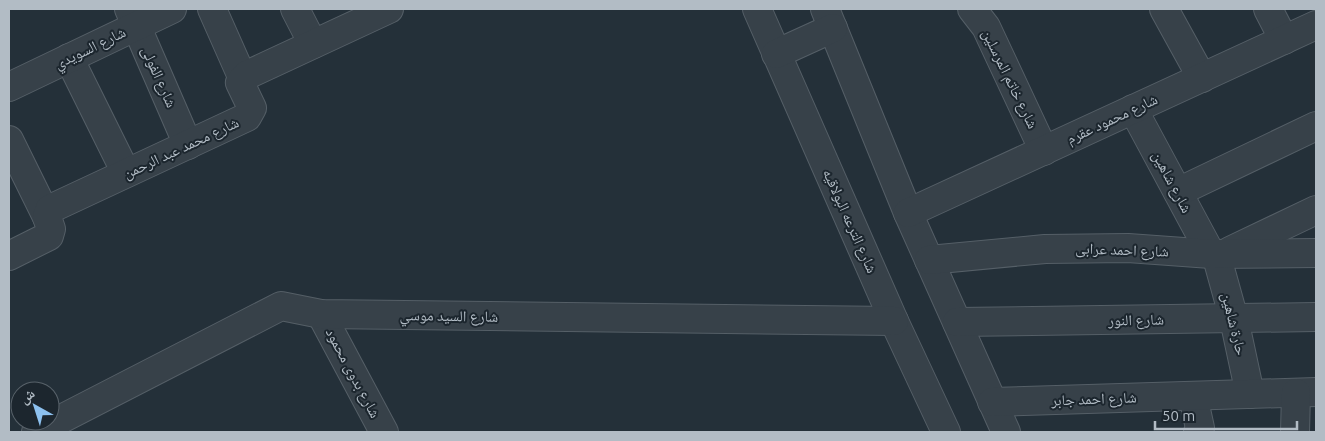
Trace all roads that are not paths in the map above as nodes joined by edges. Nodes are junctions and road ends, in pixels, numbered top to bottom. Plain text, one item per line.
1 (172, 9) edge
2 (212, 9) edge
3 (295, 9) edge
4 (757, 9) edge
5 (972, 9) edge
6 (1164, 9) edge
7 (1268, 9) edge
8 (383, 10) edge
9 (828, 14) edge
10 (132, 17) edge
11 (1316, 25) edge
12 (1284, 40) junction
13 (313, 44) junction
14 (776, 54) junction
15 (69, 58) junction
16 (1202, 78) junction
17 (243, 79) junction
18 (9, 87) edge
19 (1134, 109) junction
20 (1316, 126) edge
21 (9, 140) edge
22 (188, 145) junction
23 (1044, 151) junction
24 (126, 174) junction
25 (1178, 192) junction
26 (1316, 210) edge
27 (908, 213) junction
28 (46, 218) junction
29 (1316, 253) edge
30 (1216, 254) junction
31 (9, 256) edge
32 (929, 260) junction
33 (322, 314) junction
34 (1316, 317) edge
35 (1234, 319) junction
36 (894, 322) junction
37 (957, 322) junction
38 (1306, 392) edge
39 (1250, 394) junction
40 (1193, 396) junction
41 (992, 402) junction
42 (36, 432) edge
43 (384, 432) edge
44 (946, 432) edge
45 (1006, 432) edge
46 (1198, 432) edge
47 (1295, 432) edge

1 - 10 street, شارع السويدي
2 - 17 street, شارع محمد عبد الرحمن
3 - 13 street
4 - 14 street, شارع الترعه البولاقيه
5 - 23 street, شارع خاتم المرسلين
6 - 16 street
7 - 12 street
8 - 13 street
9 - 14 street
9 - 27 street
10 - 15 street, شارع السويدي
10 - 22 street, شارع الفولى
11 - 12 street, شارع محمود عقرم
12 - 16 street, شارع محمود عقرم
13 - 17 street
14 - 36 street, شارع الترعه البولاقيه
15 - 18 street, شارع السويدي
15 - 24 street
16 - 19 street, شارع محمود عقرم
17 - 22 street, شارع محمد عبد الرحمن
19 - 23 street, شارع محمود عقرم
19 - 25 street, شارع شاهين
20 - 25 street
21 - 28 street
22 - 24 street, شارع محمد عبد الرحمن
23 - 27 street, شارع محمود عقرم
24 - 28 street, شارع محمد عبد الرحمن
25 - 30 street, شارع شاهين
26 - 30 street
27 - 32 street
28 - 31 street
29 - 30 street, شارع احمد عرابى
30 - 32 street, شارع احمد عرابى
30 - 35 street, حارة شاهين
32 - 37 street
33 - 36 street, شارع السيد موسي
33 - 42 street, شارع السيد موسي
33 - 43 street, شارع بدوى محمود
34 - 35 street, شارع النور
35 - 37 street, شارع النور
35 - 39 street, حارة شاهين
36 - 44 street, شارع الترعه البولاقيه
37 - 41 street
38 - 39 street, شارع احمد جابر
38 - 47 street
39 - 40 street, شارع احمد جابر
40 - 41 street, شارع احمد جابر
40 - 46 street
41 - 45 street

